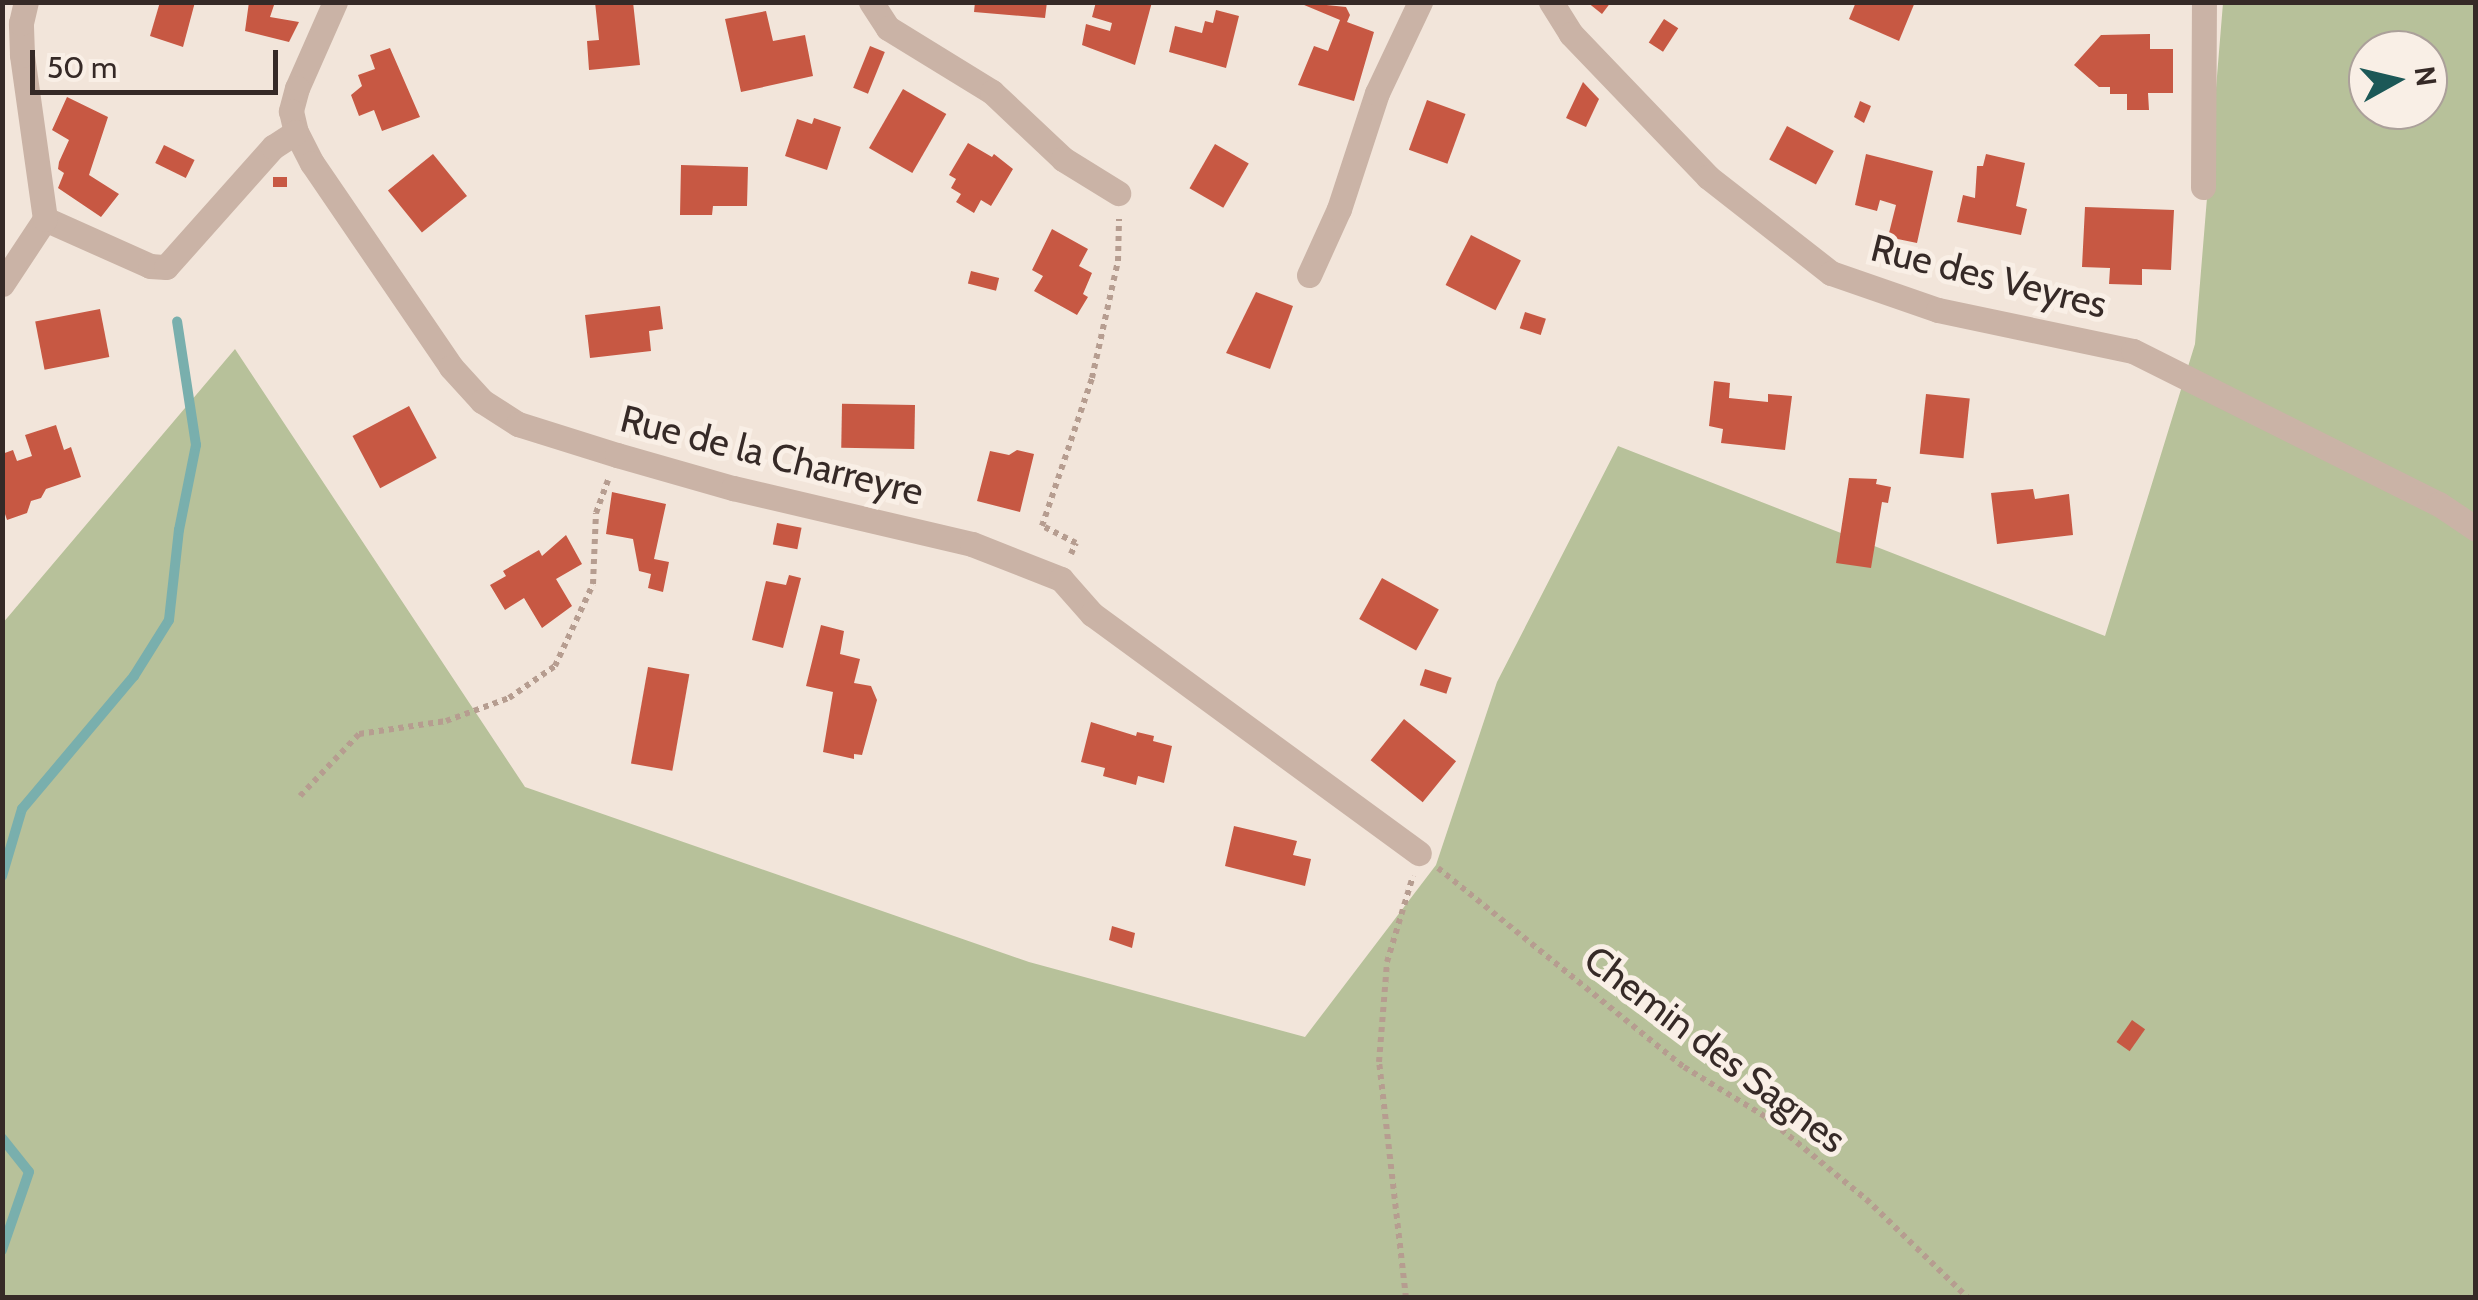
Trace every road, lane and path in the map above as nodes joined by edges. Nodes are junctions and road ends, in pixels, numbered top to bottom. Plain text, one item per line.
1 (26, 2) edge
2 (335, 2) edge
3 (871, 2) edge
4 (1420, 2) edge
5 (1551, 2) edge
6 (2204, 2) edge
7 (296, 132) junction
8 (2203, 187) dead end
9 (1118, 193) joint
10 (46, 219) junction
11 (1308, 275) dead end
12 (2, 284) edge
13 (617, 455) junction
14 (2476, 529) edge
15 (1061, 579) junction
16 (300, 796) dead end
17 (1419, 853) junction
18 (1406, 1298) edge
19 (1968, 1298) edge

1 - 10 street
2 - 7 street
3 - 9 street
4 - 11 street
5 - 14 street, Rue des Veyres
6 - 8 street
7 - 10 street
7 - 13 street, Rue de la Charreyre
9 - 15 path
10 - 12 street
13 - 15 street, Rue de la Charreyre
13 - 16 path
15 - 17 street, Rue de la Charreyre
17 - 18 path
17 - 19 path, Chemin des Sagnes

